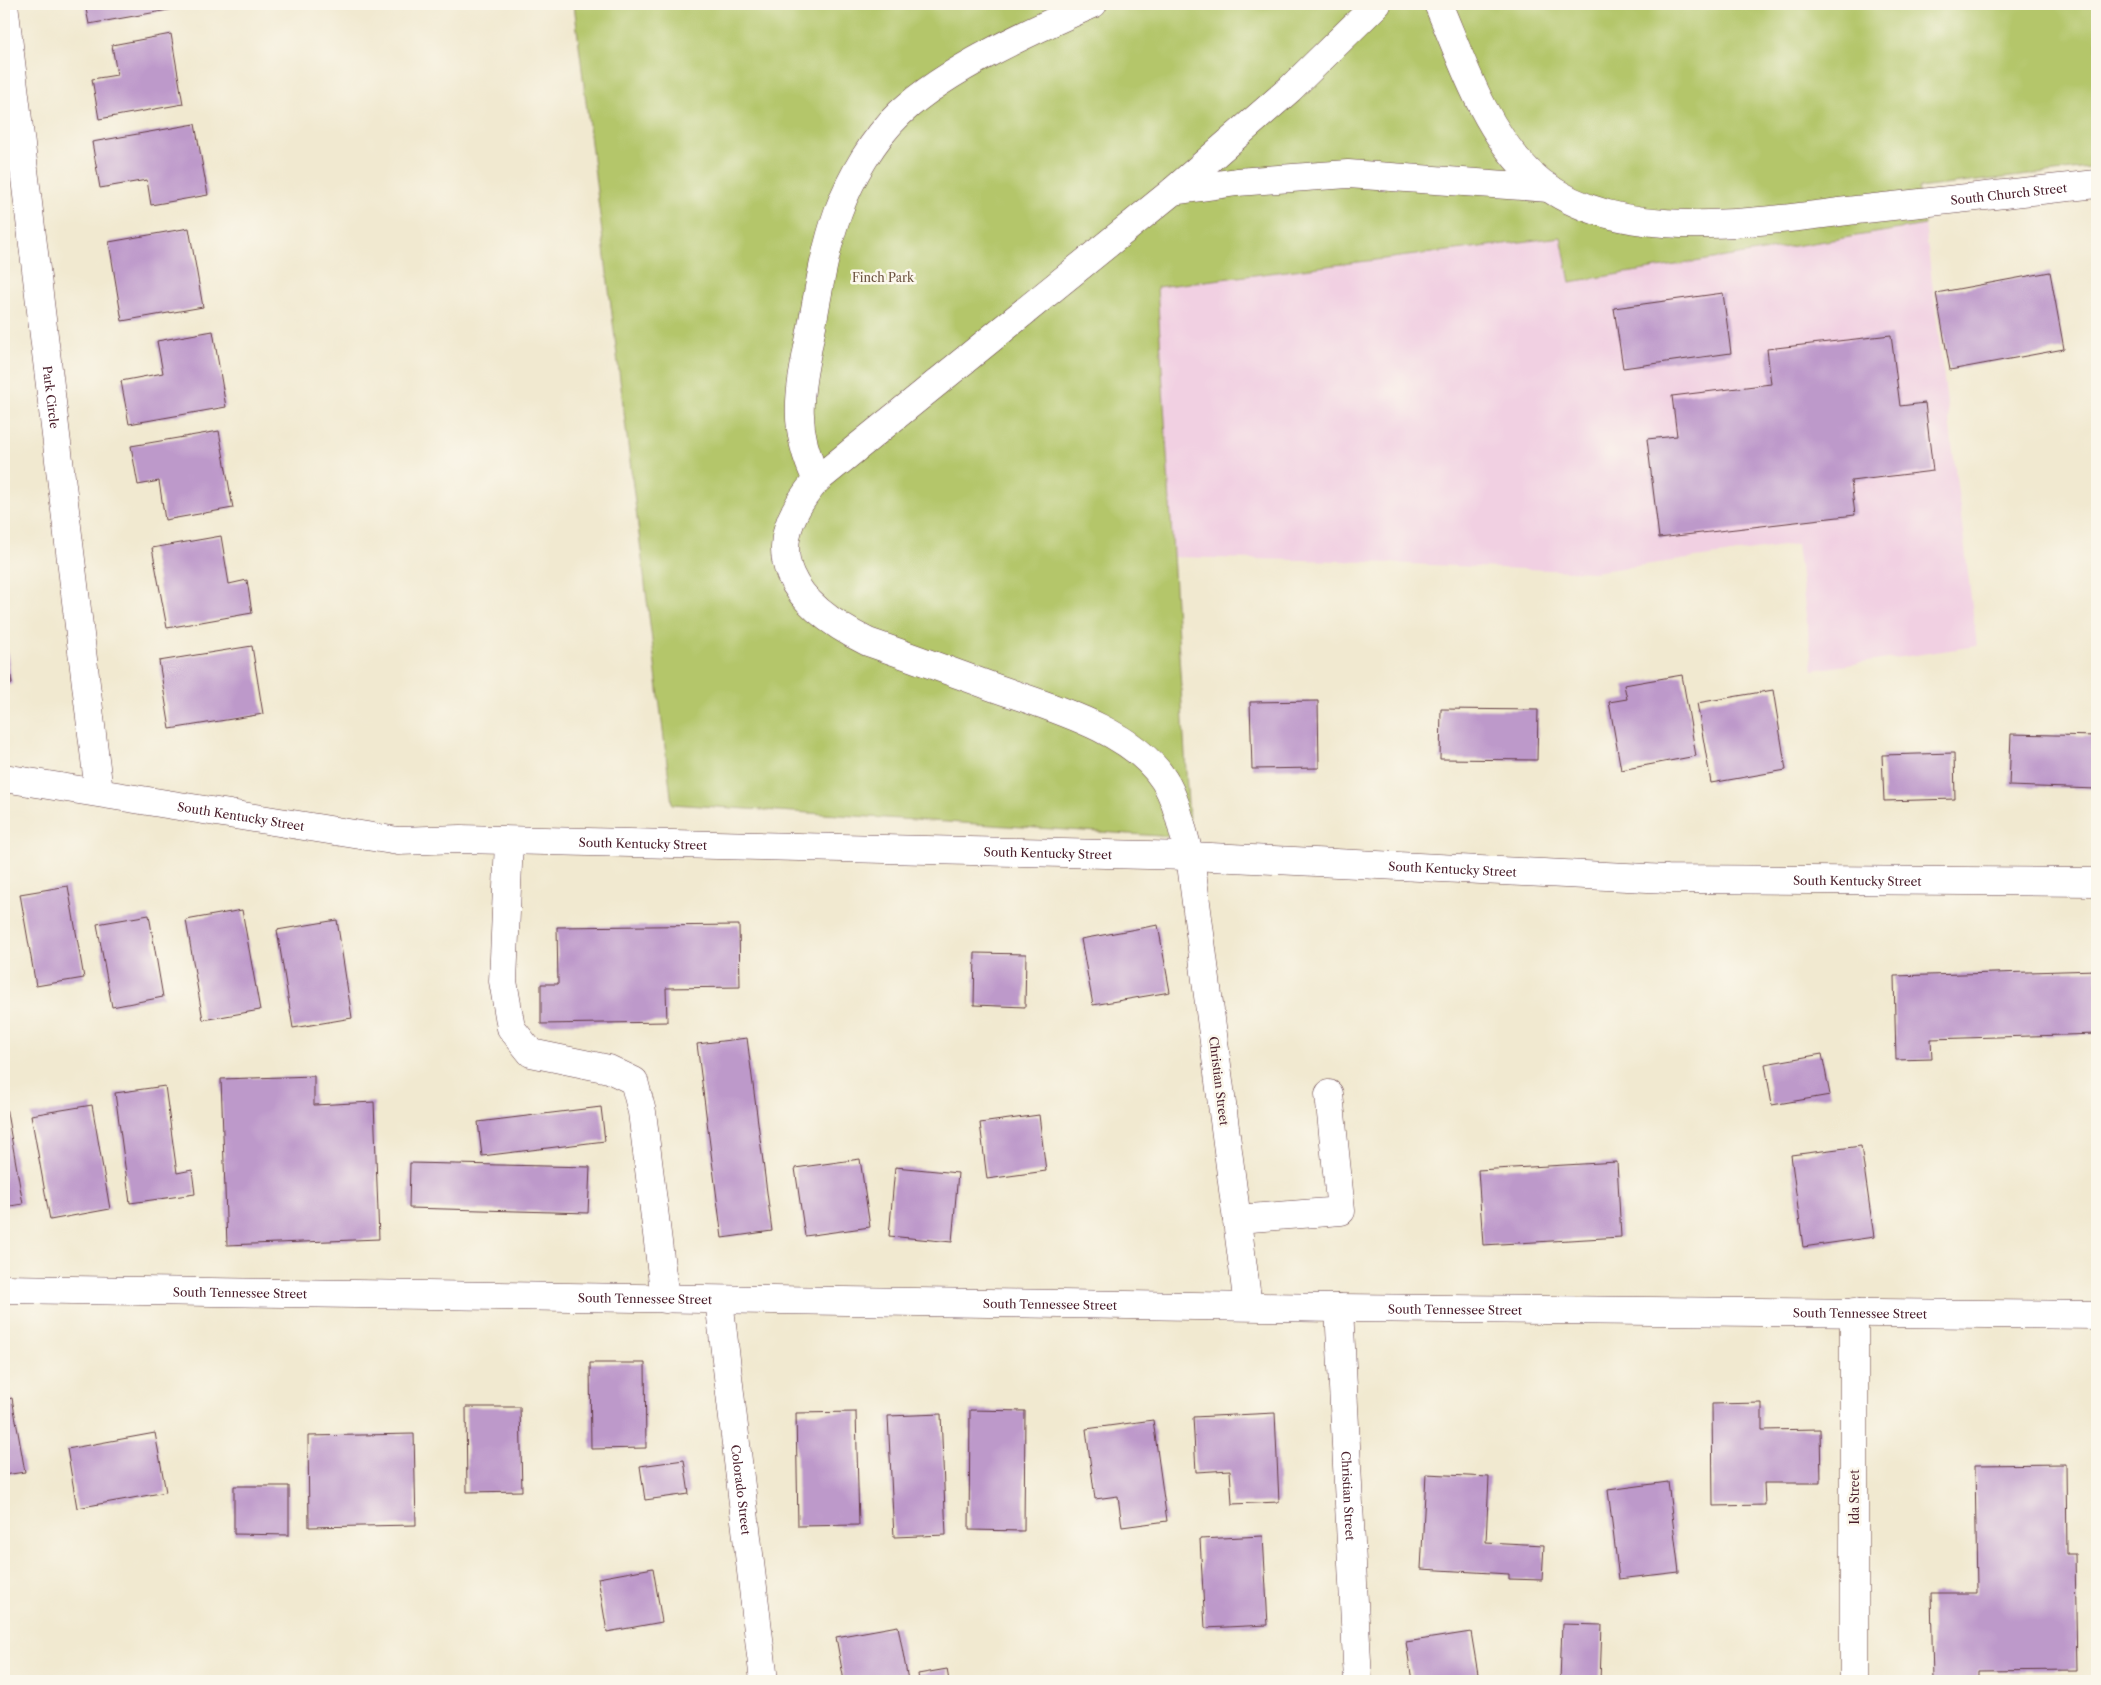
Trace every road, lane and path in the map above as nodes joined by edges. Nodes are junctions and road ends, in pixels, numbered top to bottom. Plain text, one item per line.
1 (4, 4) edge
2 (1093, 4) edge
3 (1377, 4) edge
4 (1438, 4) edge
5 (1669, 4) edge
6 (1743, 4) edge
7 (2097, 184) edge
8 (1549, 188) junction
9 (1173, 191) junction
10 (818, 480) junction
11 (4, 778) edge
12 (99, 792) junction
13 (509, 841) junction
14 (1190, 856) junction
15 (2097, 882) edge
16 (1329, 1094) dead end
17 (1237, 1219) junction
18 (4, 1289) edge
19 (665, 1299) junction
20 (719, 1300) junction
21 (1248, 1306) junction
22 (1339, 1308) junction
23 (1854, 1312) junction
24 (2097, 1315) edge
25 (764, 1681) edge
26 (1358, 1681) edge
27 (1854, 1681) edge

1 - 12 street, Park Circle
2 - 10 street
3 - 9 street, Christian Street
4 - 8 street
5 - 6 path
7 - 8 street, South Church Street
8 - 9 street
9 - 10 street, Christian Street
10 - 14 street, Christian Street
11 - 12 street, South Kentucky Street
12 - 13 street, South Kentucky Street
13 - 14 street, South Kentucky Street
13 - 19 street
14 - 15 street, South Kentucky Street
14 - 17 street, Christian Street
16 - 17 street
17 - 21 street, Christian Street
18 - 19 street, South Tennessee Street
19 - 20 street, South Tennessee Street
20 - 21 street, South Tennessee Street
20 - 25 street, Colorado Street
21 - 22 street, South Tennessee Street
22 - 23 street, South Tennessee Street
22 - 26 street, Christian Street
23 - 24 street, South Tennessee Street
23 - 27 street, Ida Street

